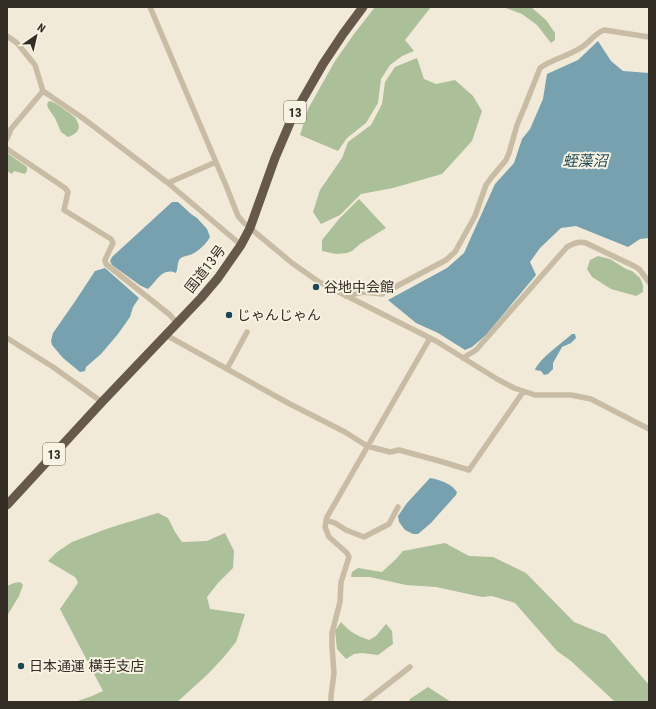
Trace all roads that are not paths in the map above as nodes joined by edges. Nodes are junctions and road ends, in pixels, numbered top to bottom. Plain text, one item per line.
1 (150, 7) edge
2 (363, 7) edge
3 (7, 36) edge
4 (649, 37) edge
5 (43, 90) junction
6 (7, 138) edge
7 (7, 149) edge
8 (216, 162) junction
9 (168, 183) junction
10 (250, 228) junction
11 (241, 245) junction
12 (649, 282) edge
13 (346, 296) junction
14 (177, 323) junction
15 (247, 332) dead end
16 (166, 335) junction
17 (7, 338) edge
18 (430, 338) junction
19 (463, 358) junction
20 (227, 369) junction
21 (523, 392) junction
22 (102, 402) junction
23 (649, 429) edge
24 (367, 446) junction
25 (7, 505) edge
26 (398, 506) dead end
27 (326, 520) junction
28 (410, 667) dead end
29 (332, 702) edge
30 (366, 702) edge

1 - 8 street
2 - 10 highway, 国道13号 / 13
3 - 5 street
4 - 13 street
5 - 6 street
5 - 9 street
7 - 14 street
8 - 9 street
8 - 10 street
9 - 11 street
10 - 11 highway, 国道13号 / 13
10 - 13 street
11 - 14 highway, 国道13号 / 13
12 - 19 street
13 - 18 street
14 - 16 highway, 国道13号 / 13
15 - 20 street
16 - 20 street
16 - 22 highway, 国道13号 / 13
17 - 22 street
18 - 19 street
18 - 24 street
19 - 21 street
20 - 24 street
21 - 23 street
21 - 24 street
22 - 25 highway, 国道13号 / 13
24 - 27 street
26 - 27 street
27 - 29 street
28 - 30 street

